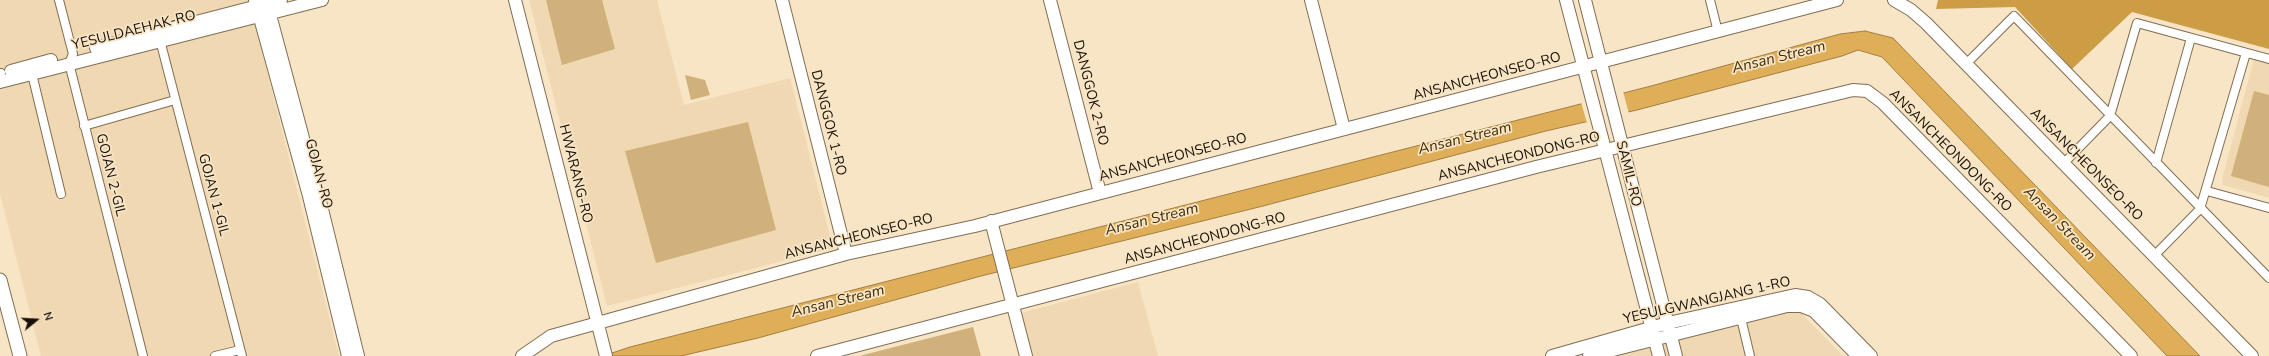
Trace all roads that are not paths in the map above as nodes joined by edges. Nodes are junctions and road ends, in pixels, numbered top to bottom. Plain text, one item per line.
1 (59, 0) edge
2 (281, 0) edge
3 (322, 0) edge
4 (515, 0) edge
5 (782, 0) edge
6 (1050, 0) edge
7 (1311, 0) edge
8 (1566, 0) edge
9 (1585, 0) edge
10 (1710, 0) edge
11 (1837, 0) edge
12 (1894, 0) edge
13 (1910, 5) edge
14 (263, 6) edge
15 (1718, 32) junction
16 (2191, 38) junction
17 (160, 40) junction
18 (2246, 53) junction
19 (71, 58) junction
20 (2269, 59) edge
21 (1601, 63) junction
22 (1966, 64) junction
23 (1583, 67) junction
24 (32, 74) junction
25 (0, 76) edge
26 (175, 100) junction
27 (2110, 116) junction
28 (84, 126) junction
29 (1344, 129) junction
30 (1604, 144) junction
31 (1624, 146) junction
32 (2156, 163) junction
33 (2063, 164) junction
34 (2207, 191) junction
35 (1100, 193) junction
36 (61, 194) dead end
37 (2269, 208) edge
38 (2200, 209) junction
39 (991, 221) junction
40 (846, 254) junction
41 (2155, 256) junction
42 (2269, 278) edge
43 (0, 280) edge
44 (1012, 305) junction
45 (1740, 312) junction
46 (597, 322) junction
47 (1669, 329) junction
48 (1653, 333) junction
49 (241, 353) edge
50 (1577, 353) edge
51 (20, 356) edge
52 (143, 356) edge
53 (215, 356) edge
54 (348, 356) edge
55 (358, 356) edge
56 (522, 356) edge
57 (606, 356) edge
58 (817, 356) edge
59 (1026, 356) edge
60 (1552, 356) edge
61 (1589, 356) edge
62 (1659, 356) edge
63 (1676, 356) edge
64 (1750, 356) edge
65 (1858, 356) edge
66 (1871, 356) edge
67 (2131, 356) edge
68 (2252, 356) edge

1 - 19 street, GOJAN 2-GIL
2 - 14 street, YESULDAEHAK-RO
3 - 14 street, YESULDAEHAK-RO
4 - 46 street, HWARANG-RO
5 - 40 street, DANGGOK 1-RO
6 - 35 street, DANGGOK 2-RO
7 - 29 street
8 - 23 street, SAMIL-RO
9 - 21 street, SAMIL-RO
10 - 15 street
11 - 15 street, ANSANCHEONSEO-RO
12 - 13 street, ANSANCHEONSEO-RO
13 - 22 street, ANSANCHEONSEO-RO
14 - 17 street, YESULDAEHAK-RO
14 - 19 street, YESULDAEHAK-RO
14 - 54 street, GOJAN-RO
14 - 55 street, GOJAN-RO
15 - 21 street, ANSANCHEONSEO-RO
16 - 18 street
16 - 27 street
16 - 32 street
17 - 19 street, YESULDAEHAK-RO
17 - 26 street, GOJAN 1-GIL
18 - 20 street
18 - 34 street
19 - 24 street, YESULDAEHAK-RO
19 - 25 street, YESULDAEHAK-RO
19 - 28 street, GOJAN 2-GIL
21 - 23 street, ANSANCHEONSEO-RO
21 - 31 street, SAMIL-RO
22 - 27 street
22 - 33 street, ANSANCHEONSEO-RO
23 - 29 street, ANSANCHEONSEO-RO
23 - 30 street, SAMIL-RO
24 - 25 street, YESULDAEHAK-RO
24 - 36 street
26 - 28 street
26 - 49 street, GOJAN 1-GIL
27 - 32 street
27 - 33 street
28 - 52 street, GOJAN 2-GIL
29 - 35 street, ANSANCHEONSEO-RO
30 - 31 street, ANSANCHEONDONG-RO
30 - 44 street, ANSANCHEONDONG-RO
30 - 48 street, SAMIL-RO
31 - 47 street, SAMIL-RO
31 - 67 street, ANSANCHEONDONG-RO
32 - 38 street
33 - 41 street, ANSANCHEONSEO-RO
34 - 37 street
34 - 38 street
35 - 39 street, ANSANCHEONSEO-RO
38 - 41 street
38 - 42 street
39 - 40 street, ANSANCHEONSEO-RO
39 - 44 street
40 - 46 street, ANSANCHEONSEO-RO
41 - 68 street, ANSANCHEONSEO-RO
43 - 51 main road
44 - 58 street, ANSANCHEONDONG-RO
44 - 59 street
45 - 47 street, YESULGWANGJANG 1-RO
45 - 64 street
45 - 65 street, YESULGWANGJANG 1-RO
45 - 66 street, YESULGWANGJANG 1-RO
46 - 56 street, ANSANCHEONSEO-RO
46 - 57 street, HWARANG-RO
47 - 48 street, YESULGWANGJANG 1-RO
47 - 63 street, SAMIL-RO
48 - 50 street, YESULGWANGJANG 1-RO
48 - 61 street, YESULGWANGJANG 1-RO
48 - 62 street, SAMIL-RO
49 - 53 street
50 - 60 street, YESULGWANGJANG 1-RO

